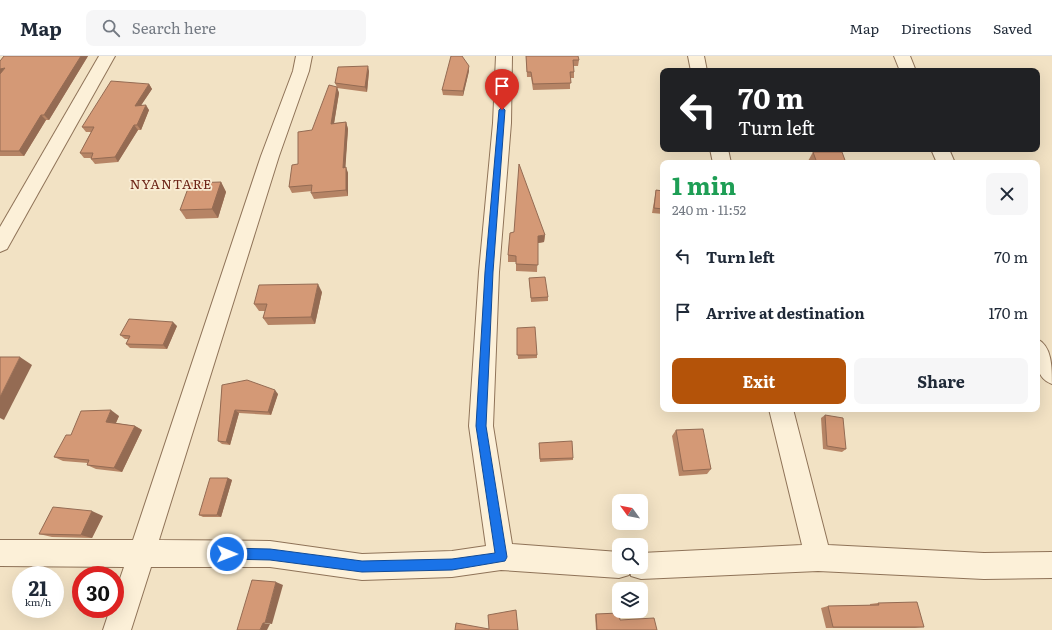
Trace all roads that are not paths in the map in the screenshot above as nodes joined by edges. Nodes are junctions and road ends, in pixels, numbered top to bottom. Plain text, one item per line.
1 (108, 56) edge
2 (304, 56) edge
3 (504, 56) edge
4 (696, 56) edge
5 (902, 56) edge
6 (699, 68) edge
7 (907, 68) edge
8 (0, 244) edge
9 (1040, 354) edge
10 (1052, 374) edge
11 (782, 412) edge
12 (140, 552) junction
13 (0, 553) edge
14 (502, 557) junction
15 (818, 558) junction
16 (612, 565) edge
17 (1052, 565) edge
18 (648, 566) edge
19 (117, 630) edge

1 - 8 street
2 - 12 street
3 - 14 street
4 - 6 street
5 - 7 street
9 - 10 street
11 - 15 street
12 - 13 street
12 - 14 street
12 - 19 street
14 - 16 street
15 - 17 street
15 - 18 street

